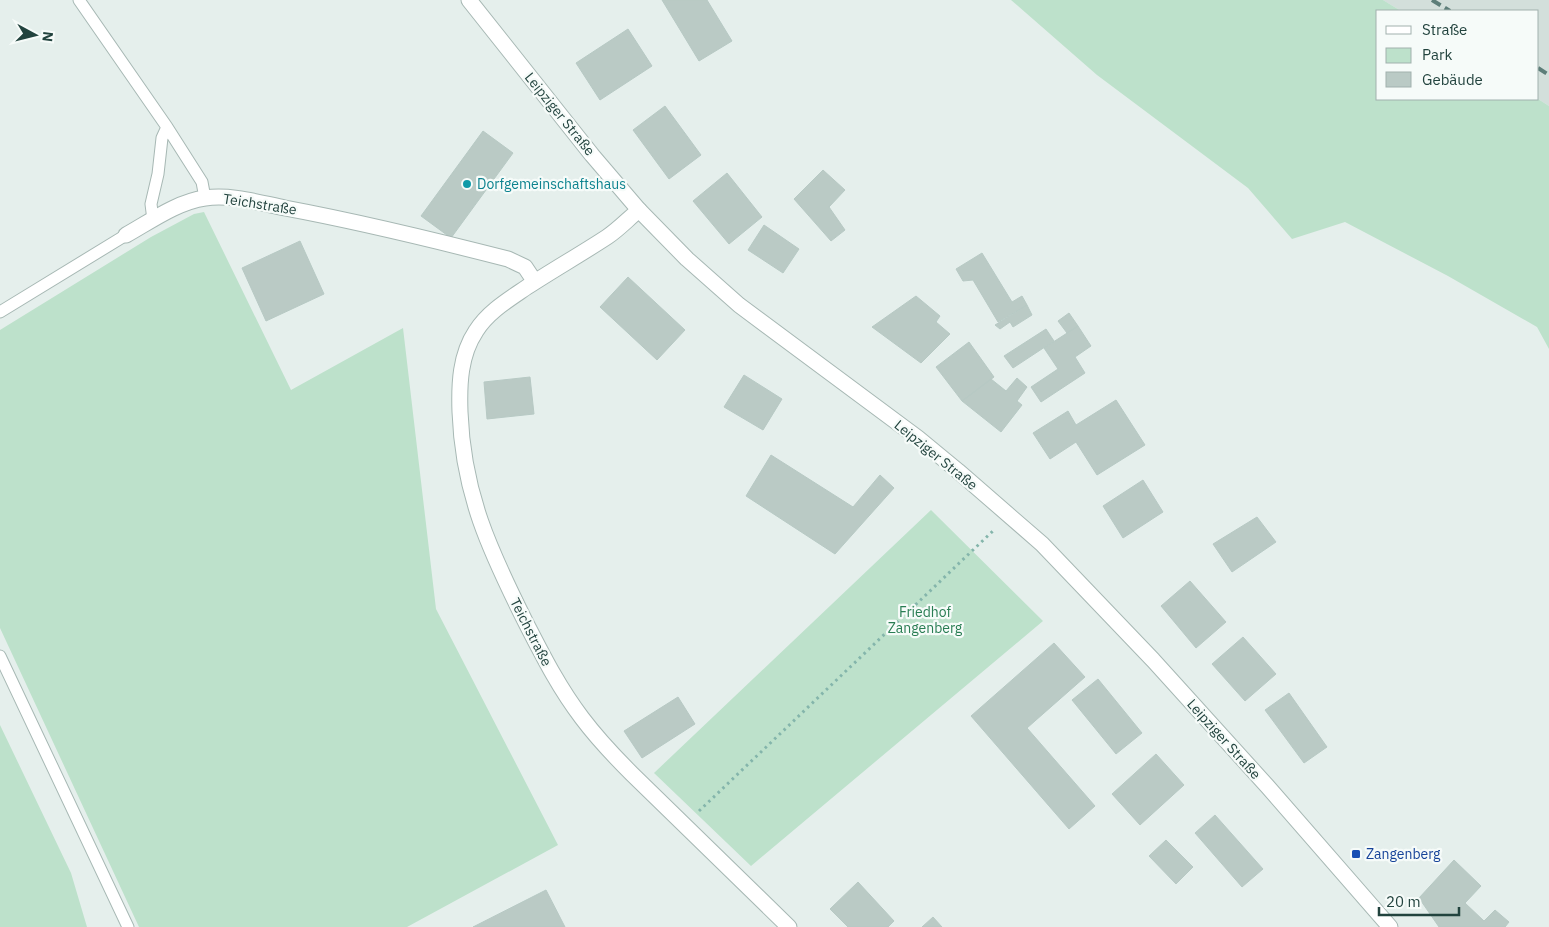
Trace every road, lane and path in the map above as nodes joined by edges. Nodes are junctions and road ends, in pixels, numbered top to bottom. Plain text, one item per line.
1 (79, 0) edge
2 (469, 0) edge
3 (167, 127) junction
4 (205, 198) junction
5 (638, 210) junction
6 (153, 220) junction
7 (126, 235) joint
8 (535, 282) junction
9 (0, 312) edge
10 (1010, 516) junction
11 (0, 656) edge
12 (706, 804) dead end
13 (128, 927) edge
14 (789, 927) edge
15 (1390, 927) edge

1 - 3 lane
2 - 5 street, Leipziger Straße
3 - 4 lane
3 - 6 lane
4 - 6 street, Teichstraße
4 - 8 street, Teichstraße
5 - 8 street, Teichstraße
5 - 10 street, Leipziger Straße
6 - 7 street, Teichstraße
7 - 9 lane, Teichstraße
8 - 14 street, Teichstraße
10 - 12 path
10 - 15 street, Leipziger Straße
11 - 13 lane

